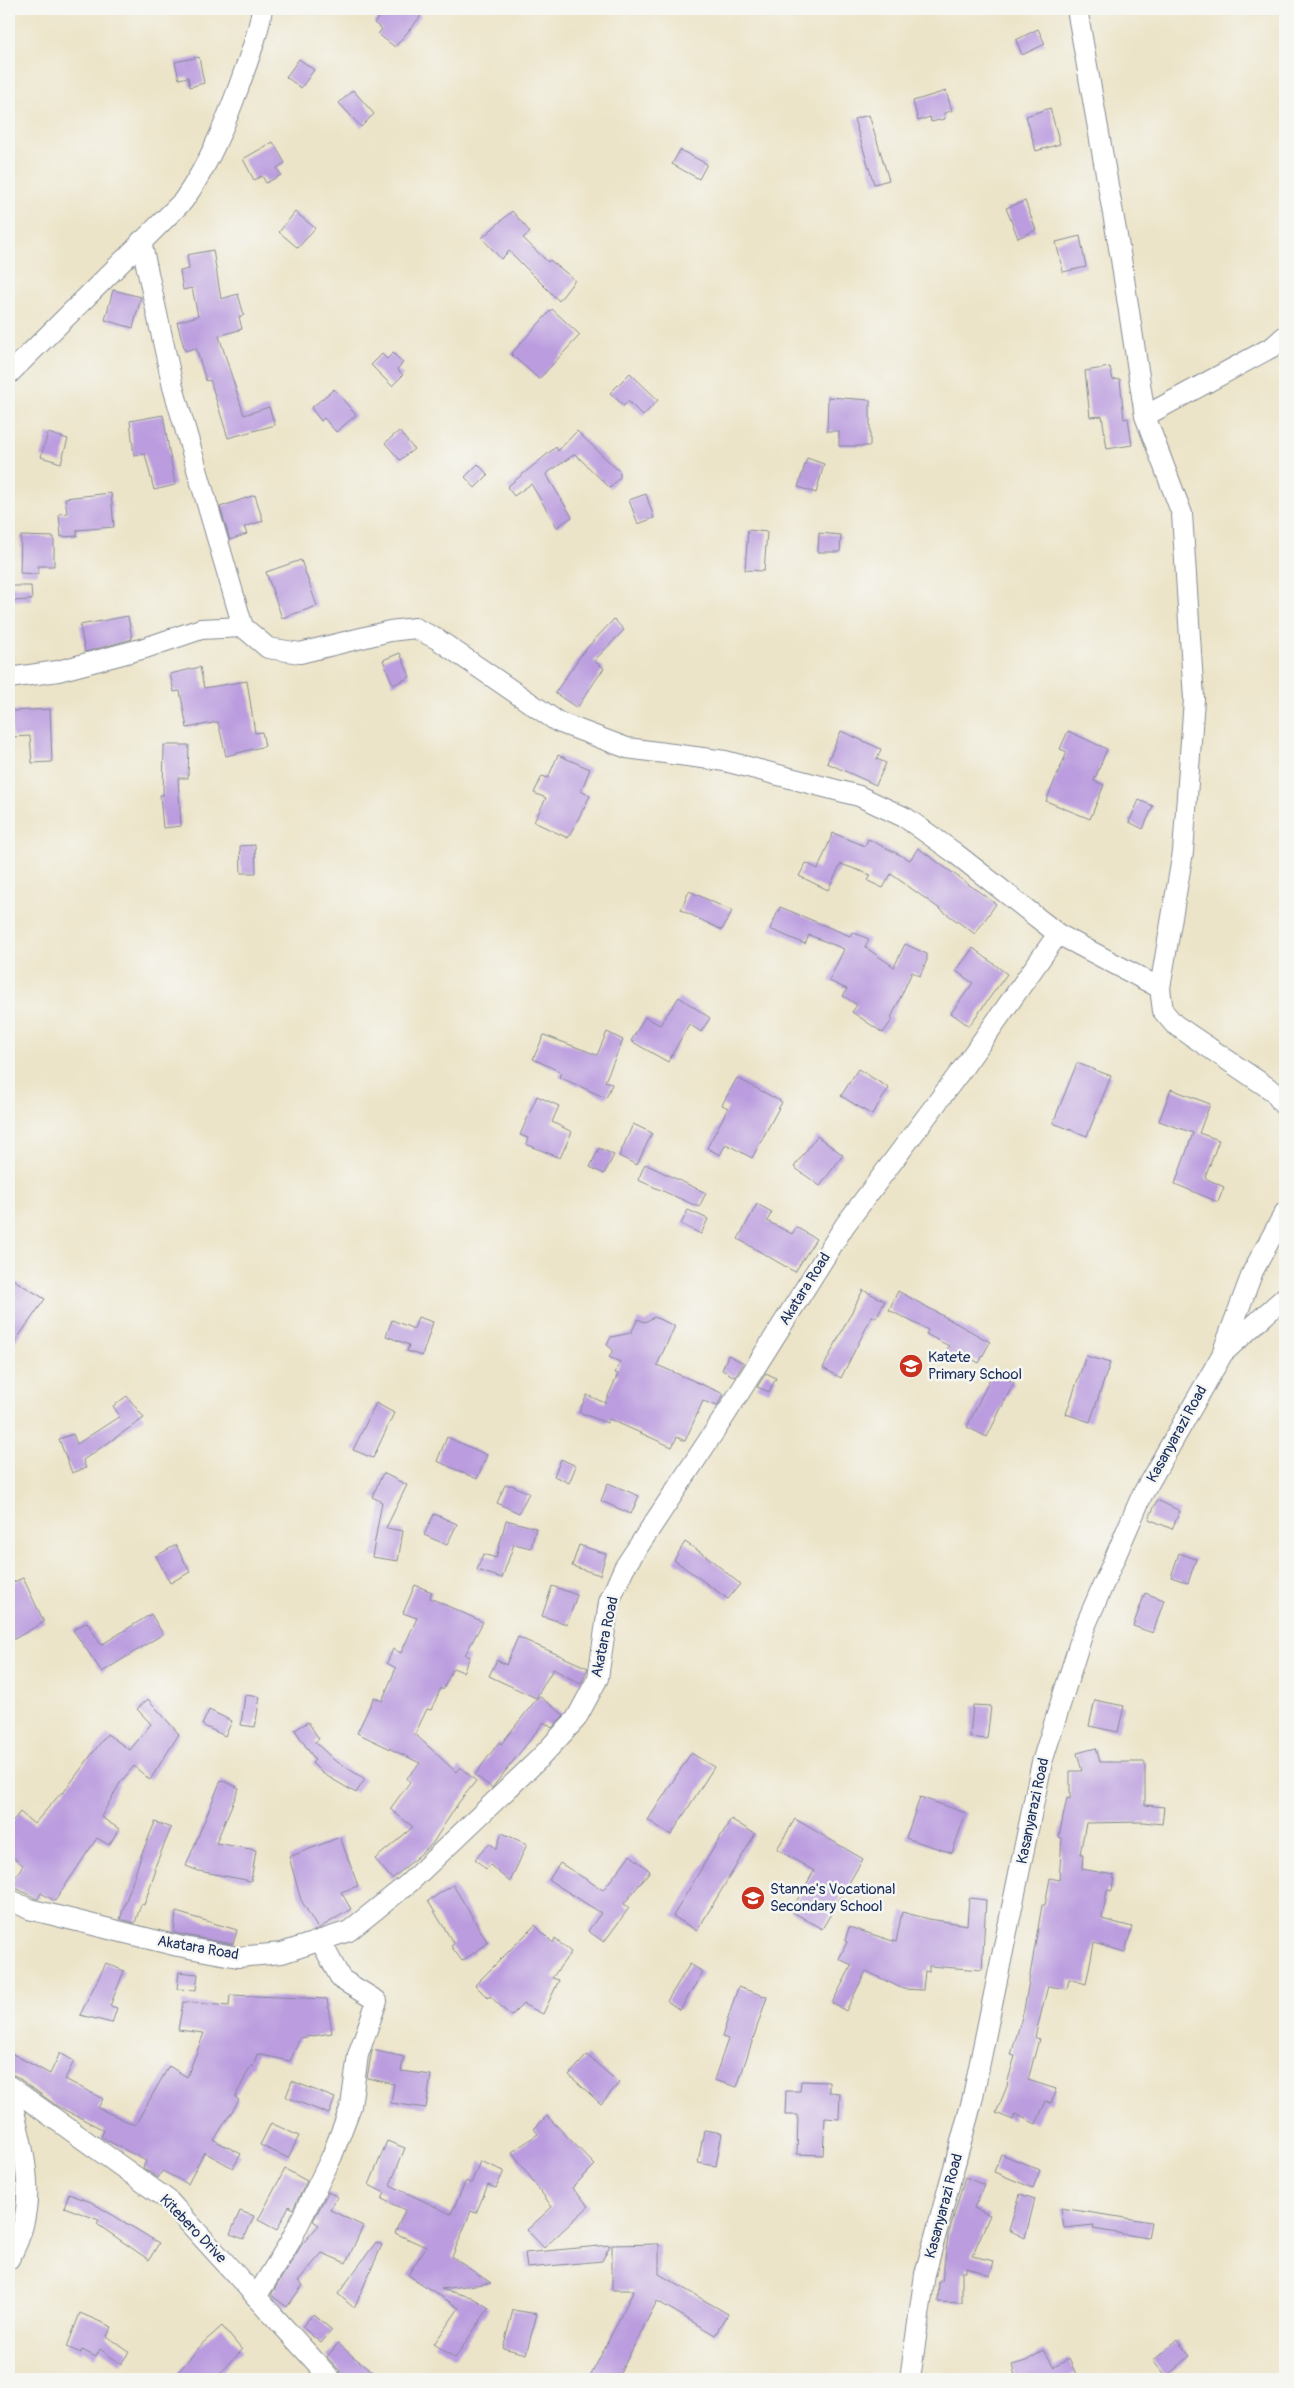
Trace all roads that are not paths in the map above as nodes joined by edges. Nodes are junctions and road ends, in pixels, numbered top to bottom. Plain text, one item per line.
1 (262, 9) edge
2 (1077, 9) edge
3 (141, 241) junction
4 (1285, 336) edge
5 (9, 374) edge
6 (1145, 416) junction
7 (243, 628) junction
8 (9, 678) edge
9 (1058, 934) junction
10 (1160, 988) junction
11 (1285, 1107) edge
12 (1285, 1212) edge
13 (1285, 1297) edge
14 (1222, 1353) junction
15 (9, 1898) edge
16 (320, 1940) junction
17 (9, 2086) edge
18 (9, 2091) edge
19 (9, 2259) edge
20 (256, 2297) junction
21 (331, 2379) edge
22 (910, 2379) edge

1 - 3 street
2 - 6 street
3 - 5 street
3 - 7 street
4 - 6 street
6 - 10 street
7 - 8 street
7 - 9 street
9 - 10 street
9 - 16 street, Akatara Road
10 - 11 street
12 - 14 street
13 - 14 street, Kasanyarazi Road
14 - 22 street, Kasanyarazi Road
15 - 16 street, Akatara Road
16 - 20 street
17 - 20 street, Kitebero Drive
18 - 19 street
20 - 21 street, Kitebero Drive

